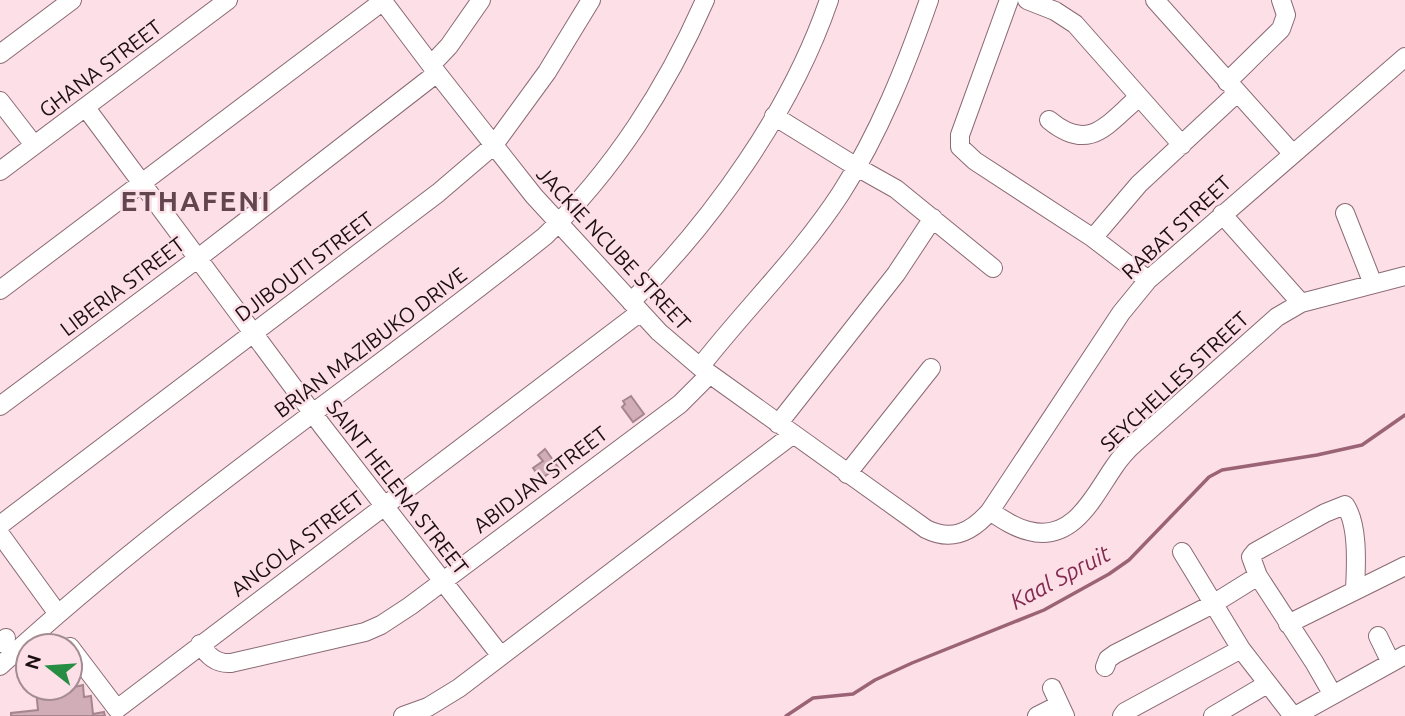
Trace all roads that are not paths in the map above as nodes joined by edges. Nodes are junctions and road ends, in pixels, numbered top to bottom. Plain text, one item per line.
1 (72, 0) edge
2 (228, 0) edge
3 (382, 0) edge
4 (481, 0) edge
5 (591, 0) edge
6 (705, 0) edge
7 (829, 0) edge
8 (929, 0) edge
9 (1009, 0) edge
10 (1027, 0) edge
11 (1155, 0) edge
12 (1280, 0) edge
13 (0, 54) edge
14 (1405, 57) edge
15 (434, 69) junction
16 (1232, 88) junction
17 (1139, 97) junction
18 (0, 101) edge
19 (86, 108) junction
20 (774, 116) junction
21 (1049, 120) dead end
22 (34, 145) junction
23 (1182, 145) junction
24 (493, 146) junction
25 (1292, 153) junction
26 (855, 166) junction
27 (0, 171) edge
28 (141, 183) junction
29 (1345, 213) dead end
30 (1222, 214) junction
31 (933, 218) junction
32 (557, 224) junction
33 (1093, 238) junction
34 (197, 259) junction
35 (993, 268) dead end
36 (1405, 276) edge
37 (1148, 280) junction
38 (1373, 284) junction
39 (0, 290) edge
40 (1301, 303) junction
41 (635, 307) junction
42 (254, 333) junction
43 (931, 368) dead end
44 (705, 371) junction
45 (0, 406) edge
46 (313, 414) junction
47 (785, 430) junction
48 (848, 474) junction
49 (384, 506) junction
50 (990, 511) junction
51 (0, 525) edge
52 (966, 532) joint
53 (0, 534) edge
54 (1182, 552) dead end
55 (1405, 566) edge
56 (1258, 576) junction
57 (443, 581) junction
58 (1355, 590) junction
59 (1213, 604) junction
60 (54, 617) junction
61 (1288, 624) junction
62 (62, 632) edge
63 (1378, 636) dead end
64 (200, 644) junction
65 (1241, 649) junction
66 (501, 656) junction
67 (1398, 659) edge
68 (84, 664) edge
69 (0, 666) edge
70 (1105, 667) dead end
71 (1267, 684) junction
72 (1052, 688) dead end
73 (1333, 695) junction
74 (1062, 711) edge
75 (120, 712) edge
76 (403, 716) edge
77 (1037, 716) edge
78 (1122, 716) edge
79 (1213, 716) edge
80 (1294, 716) edge

1 - 13 street
2 - 19 street, GHANA STREET
3 - 15 street, JACKIE NCUBE STREET
3 - 28 street
4 - 15 street, LIBERIA STREET
5 - 24 street, DJIBOUTI STREET
6 - 32 street, BRIAN MAZIBUKO DRIVE
7 - 20 street, ANGOLA STREET
8 - 26 street, ABIDJAN STREET
9 - 33 street
10 - 17 street
11 - 16 street
12 - 16 street
14 - 25 street, RABAT STREET
15 - 24 street, JACKIE NCUBE STREET
15 - 34 street, LIBERIA STREET
16 - 23 street
16 - 25 street
17 - 21 street
17 - 23 street
18 - 22 street
19 - 22 street, GHANA STREET
19 - 28 street, SAINT HELENA STREET
20 - 26 street
20 - 41 street, ANGOLA STREET
22 - 27 street, GHANA STREET
23 - 33 street
24 - 32 street, JACKIE NCUBE STREET
24 - 42 street, DJIBOUTI STREET
25 - 30 street, RABAT STREET
26 - 31 street
26 - 44 street, ABIDJAN STREET
28 - 34 street, SAINT HELENA STREET
28 - 39 street
29 - 38 street
30 - 37 street, RABAT STREET
30 - 40 street
31 - 35 street
31 - 47 street
32 - 41 street, JACKIE NCUBE STREET
32 - 46 street, BRIAN MAZIBUKO DRIVE
33 - 37 street
34 - 42 street, SAINT HELENA STREET
34 - 45 street, LIBERIA STREET
36 - 38 street, SEYCHELLES STREET
37 - 50 street, RABAT STREET
38 - 40 street, SEYCHELLES STREET
40 - 50 street, SEYCHELLES STREET
41 - 44 street, JACKIE NCUBE STREET
41 - 49 street, ANGOLA STREET
42 - 46 street, SAINT HELENA STREET
42 - 51 street, DJIBOUTI STREET
43 - 48 street
44 - 47 street, JACKIE NCUBE STREET
44 - 57 street, ABIDJAN STREET
46 - 49 street, SAINT HELENA STREET
46 - 60 street, BRIAN MAZIBUKO DRIVE
47 - 48 street, JACKIE NCUBE STREET
47 - 66 street
48 - 52 street, JACKIE NCUBE STREET
49 - 57 street, SAINT HELENA STREET
49 - 64 street, ANGOLA STREET
50 - 52 street, RABAT STREET
53 - 60 street, ANGOLA STREET
54 - 59 street
55 - 58 street
56 - 58 street
56 - 59 street
56 - 61 street
57 - 64 street, ABIDJAN STREET
57 - 66 street, SAINT HELENA STREET
58 - 61 street
59 - 65 street
59 - 70 street
60 - 62 street, ANGOLA STREET
60 - 69 street, BRIAN MAZIBUKO DRIVE
61 - 73 street
63 - 67 street
64 - 75 street, ANGOLA STREET
65 - 71 street
65 - 78 street
66 - 76 street
67 - 73 street
68 - 75 street, ANGOLA STREET
71 - 79 street
71 - 80 street
72 - 74 street
73 - 80 street
74 - 77 street

